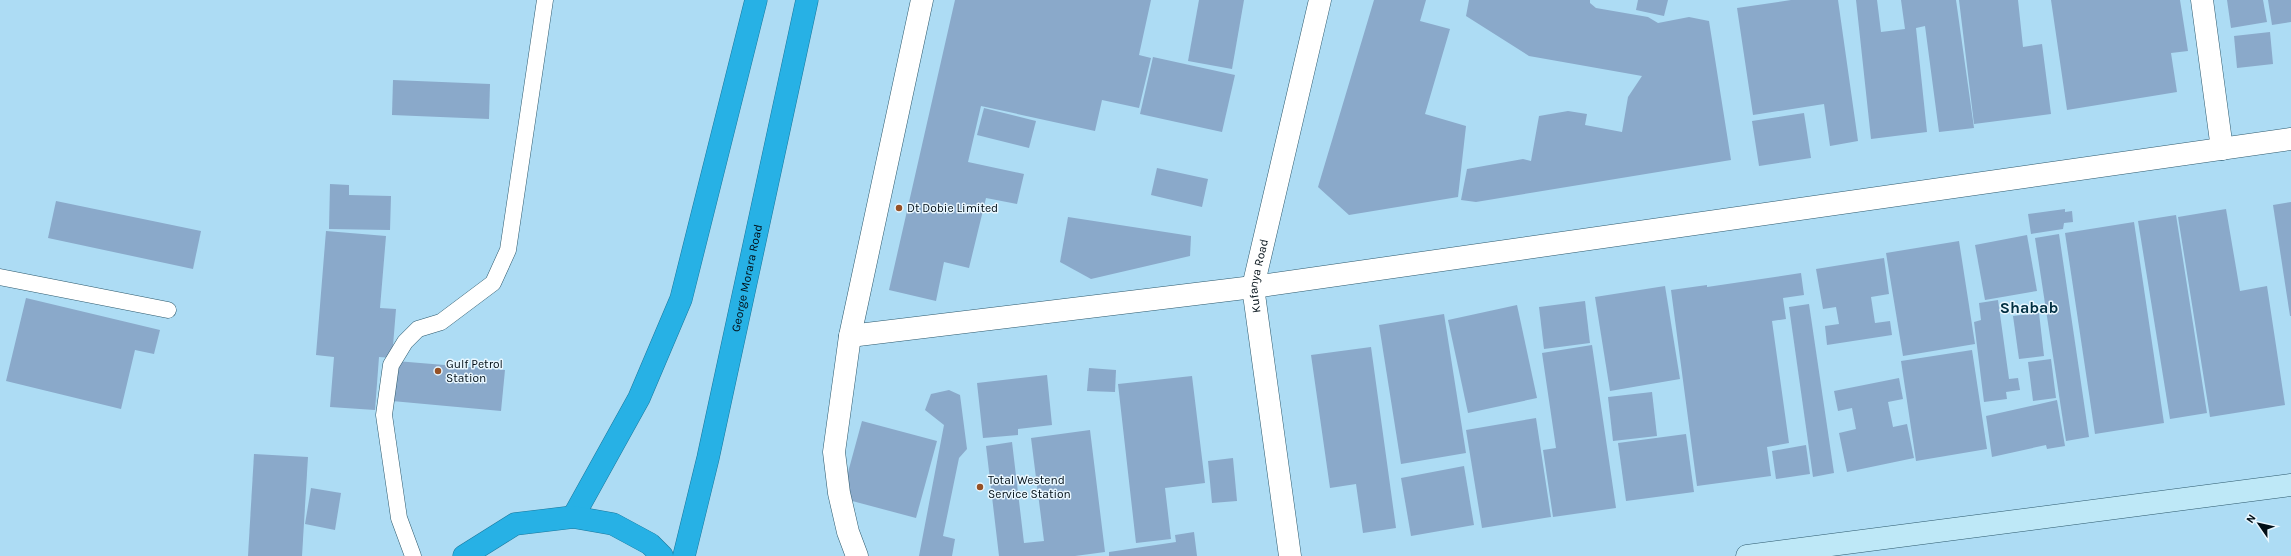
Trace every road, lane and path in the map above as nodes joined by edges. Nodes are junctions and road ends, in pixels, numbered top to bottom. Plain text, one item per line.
1 (545, 0) edge
2 (756, 0) edge
3 (807, 0) edge
4 (922, 0) edge
5 (1320, 0) edge
6 (2202, 0) edge
7 (2291, 139) edge
8 (2222, 149) junction
9 (0, 277) edge
10 (1253, 287) junction
11 (168, 310) dead end
12 (850, 336) junction
13 (2291, 485) edge
14 (573, 517) junction
15 (413, 556) edge
16 (464, 556) edge
17 (662, 556) edge
18 (684, 556) edge
19 (857, 556) edge
20 (1290, 556) edge
21 (1747, 556) edge

1 - 15 lane
2 - 14 highway
3 - 18 highway, George Morara Road
4 - 12 street
5 - 10 street, Kufanya Road
6 - 8 street
7 - 8 street
8 - 10 street
9 - 11 lane
10 - 12 street
10 - 20 street, Kufanya Road
12 - 19 street
13 - 21 street
14 - 16 highway
14 - 17 highway

